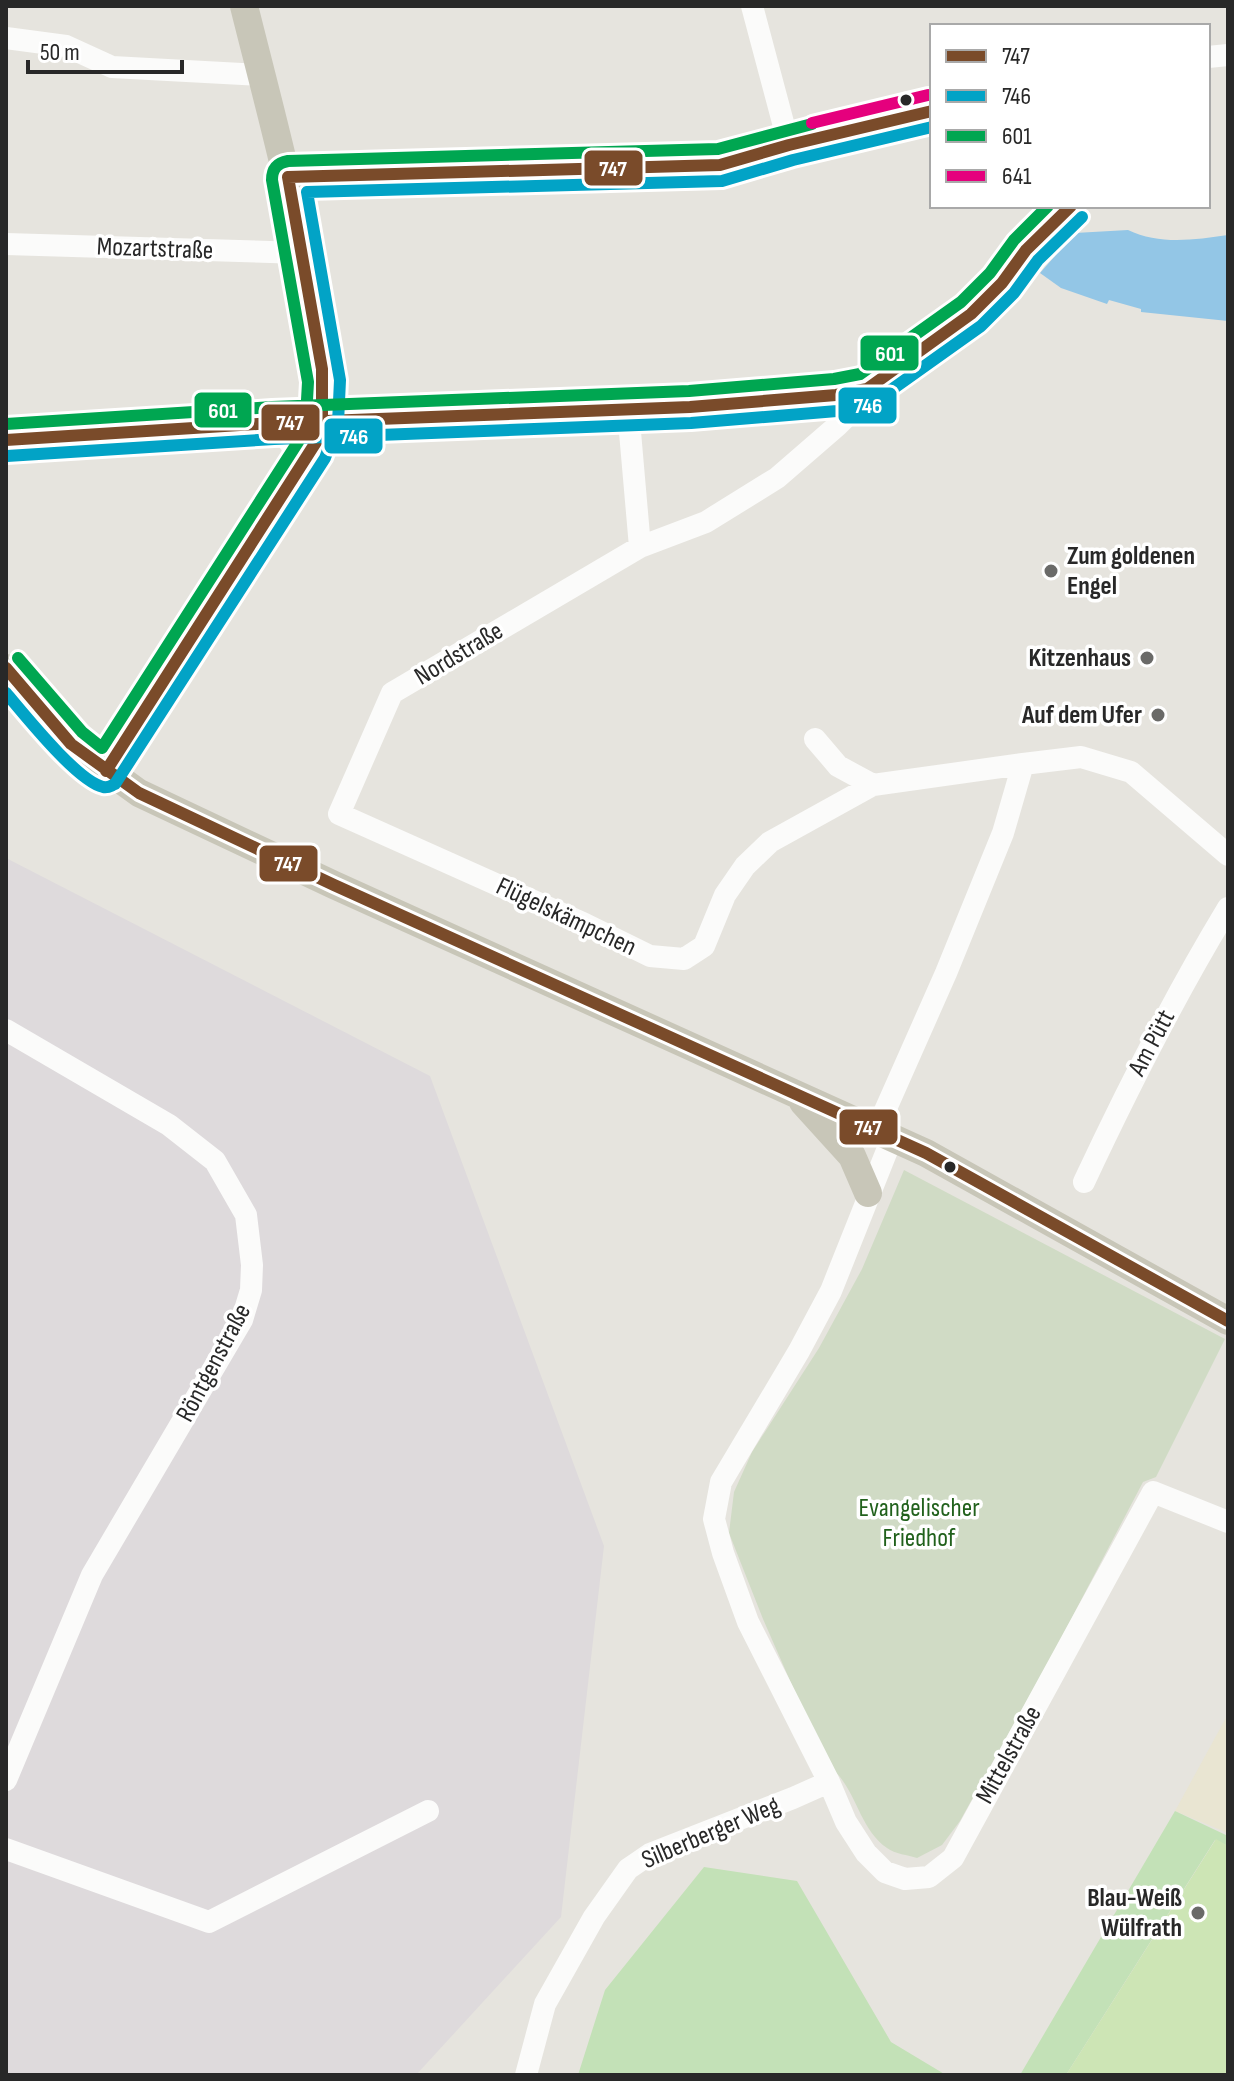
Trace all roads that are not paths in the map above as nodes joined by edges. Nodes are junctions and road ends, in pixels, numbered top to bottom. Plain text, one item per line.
1 (244, 6) edge
2 (752, 6) edge
3 (6, 38) edge
4 (261, 75) junction
5 (930, 111) edge
6 (789, 145) junction
7 (288, 177) junction
8 (1069, 208) edge
9 (6, 244) edge
10 (303, 253) junction
11 (867, 389) junction
12 (628, 409) junction
13 (322, 421) junction
14 (273, 423) junction
15 (6, 440) edge
16 (296, 474) junction
17 (640, 547) junction
18 (6, 668) edge
19 (815, 739) dead end
20 (1023, 764) junction
21 (106, 771) junction
22 (873, 785) junction
23 (339, 814) joint
24 (1228, 855) edge
25 (1228, 908) edge
26 (6, 1030) edge
27 (798, 1095) junction
28 (884, 1134) junction
29 (1084, 1182) dead end
30 (868, 1193) junction
31 (1228, 1321) edge
32 (1228, 1522) edge
33 (6, 1780) edge
34 (829, 1782) junction
35 (428, 1811) dead end
36 (6, 1849) edge
37 (526, 2075) edge

1 - 4 main road
2 - 6 street
3 - 4 street
4 - 7 main road
5 - 6 street
6 - 7 street
7 - 10 main road
8 - 11 street
9 - 10 street, Mozartstraße
10 - 13 main road
11 - 12 street
11 - 17 street, Nordstraße
12 - 13 street
12 - 17 street
13 - 14 main road
13 - 16 street
14 - 15 main road
14 - 16 street
16 - 21 street
17 - 23 street, Nordstraße
18 - 21 main road
19 - 22 street
20 - 22 street, Flügelskämpchen
20 - 24 street, Flügelskämpchen
20 - 28 street, Mittelstraße
21 - 27 main road
22 - 23 street, Flügelskämpchen
25 - 29 street, Am Pütt
26 - 33 street, Röntgenstraße
27 - 28 main road
27 - 30 main road
28 - 30 street, Mittelstraße
28 - 31 main road
30 - 34 street, Mittelstraße
32 - 34 street, Mittelstraße
34 - 37 street, Silberberger Weg
35 - 36 street

